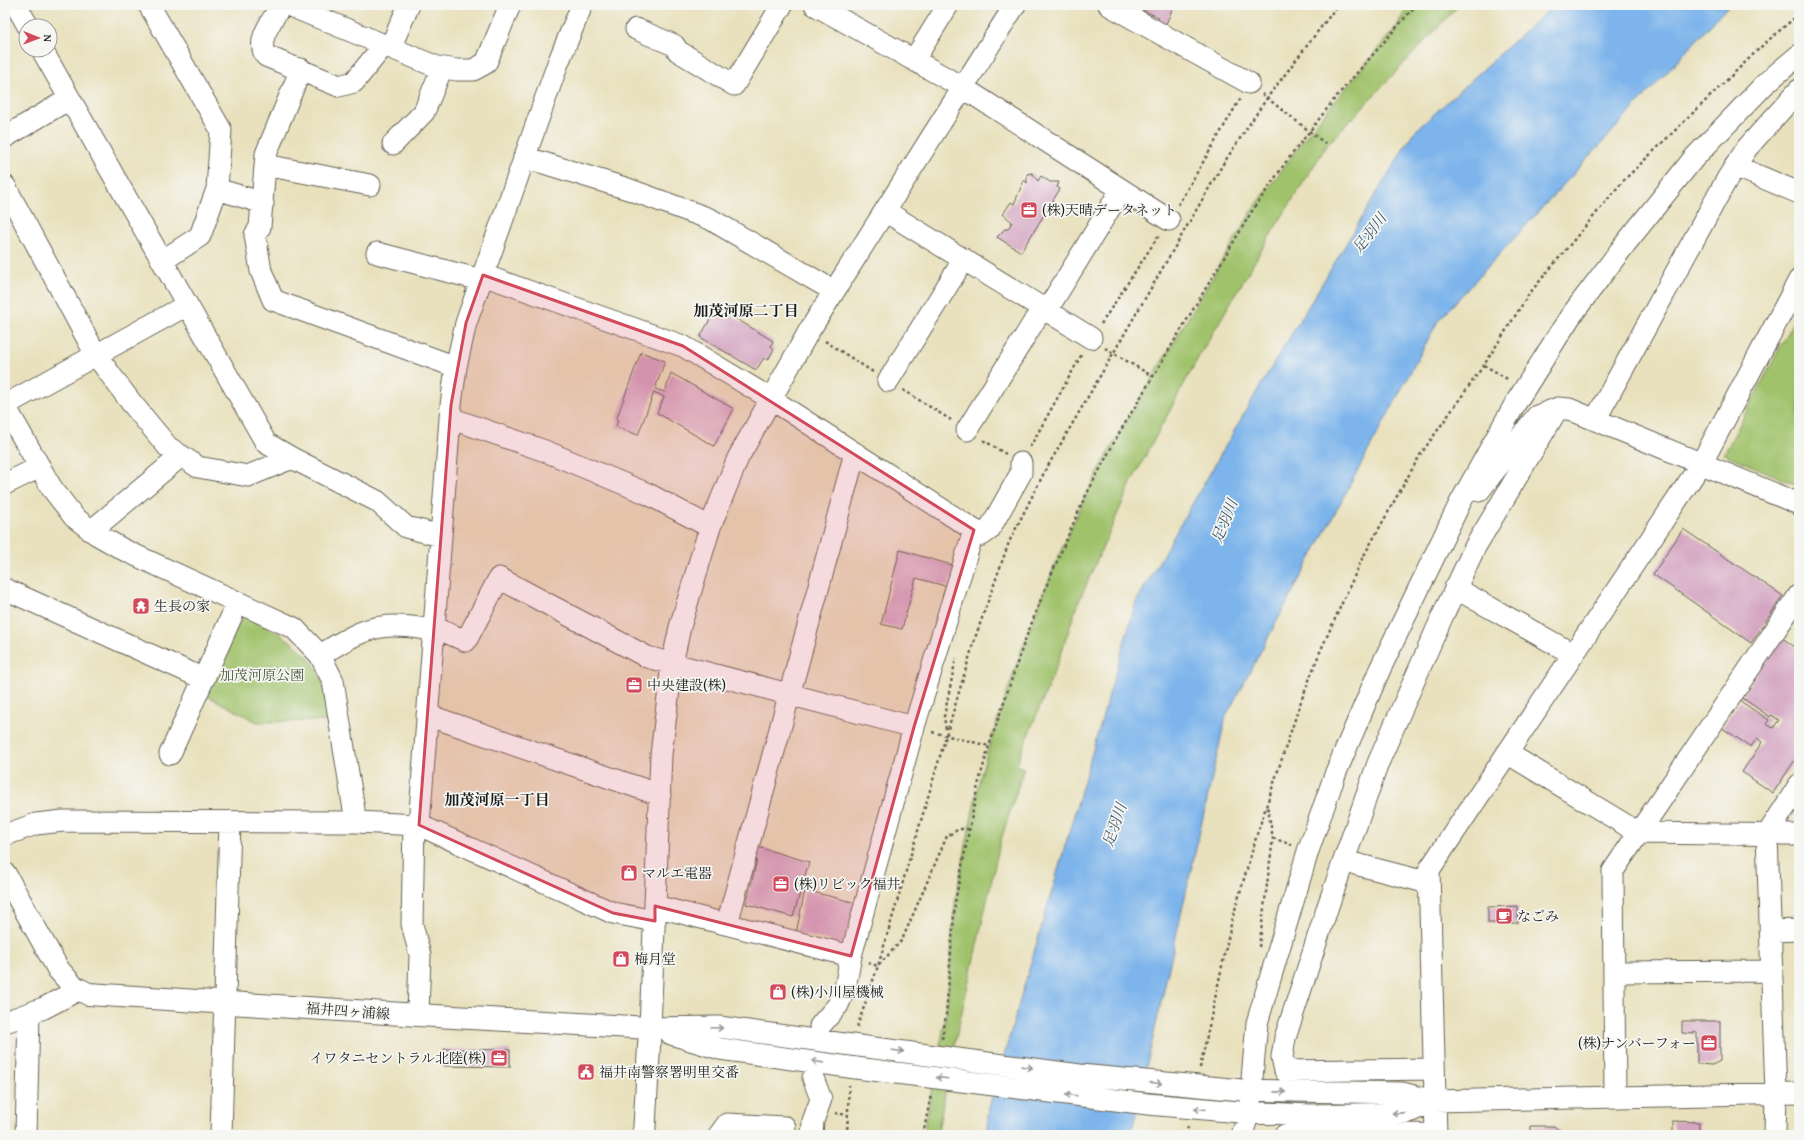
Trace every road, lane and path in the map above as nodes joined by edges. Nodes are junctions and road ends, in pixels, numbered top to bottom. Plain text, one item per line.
1 (16, 5) edge
2 (149, 5) edge
3 (281, 5) edge
4 (288, 5) edge
5 (410, 5) edge
6 (510, 5) edge
7 (582, 5) edge
8 (782, 5) edge
9 (815, 5) edge
10 (948, 5) edge
11 (1015, 5) edge
12 (1109, 5) edge
13 (1338, 5) edge
14 (1416, 5) edge
15 (5, 18) edge
16 (23, 18) edge
17 (636, 28) dead end
18 (387, 47) junction
19 (1799, 55) edge
20 (47, 58) edge
21 (914, 60) junction
22 (442, 68) junction
23 (301, 69) junction
24 (1777, 73) junction
25 (1249, 83) joint
26 (962, 87) junction
27 (1799, 90) edge
28 (1267, 98) junction
29 (70, 99) junction
30 (1310, 131) junction
31 (5, 136) edge
32 (393, 144) dead end
33 (1328, 145) dead end
34 (1747, 148) junction
35 (524, 157) junction
36 (265, 165) junction
37 (1735, 166) junction
38 (370, 185) dead end
39 (5, 186) edge
40 (217, 189) junction
41 (1121, 190) junction
42 (1799, 192) edge
43 (263, 203) junction
44 (885, 211) junction
45 (1169, 220) junction
46 (377, 253) dead end
47 (964, 259) junction
48 (162, 261) junction
49 (482, 278) junction
50 (1799, 280) edge
51 (834, 292) junction
52 (187, 305) junction
53 (1045, 308) junction
54 (809, 331) junction
55 (1091, 338) junction
56 (1114, 354) junction
57 (96, 355) junction
58 (1484, 365) dead end
59 (456, 367) junction
60 (1499, 373) dead end
61 (1152, 376) junction
62 (888, 381) junction
63 (770, 399) junction
64 (5, 405) edge
65 (1558, 408) junction
66 (450, 418) junction
67 (1595, 420) junction
68 (967, 430) junction
69 (855, 453) junction
70 (181, 456) junction
71 (292, 458) junction
72 (1021, 463) junction
73 (1701, 464) junction
74 (40, 466) junction
75 (5, 484) edge
76 (1460, 503) junction
77 (1799, 504) edge
78 (710, 527) junction
79 (974, 530) junction
80 (91, 531) junction
81 (441, 536) junction
82 (1455, 588) junction
83 (5, 589) edge
84 (1799, 595) edge
85 (238, 602) junction
86 (434, 628) junction
87 (1573, 654) junction
88 (320, 655) junction
89 (672, 664) junction
90 (204, 679) junction
91 (790, 694) junction
92 (427, 715) junction
93 (914, 727) junction
94 (947, 736) junction
95 (989, 746) junction
96 (1507, 753) junction
97 (170, 754) dead end
98 (1799, 785) edge
99 (660, 795) junction
100 (1266, 805) dead end
101 (230, 822) junction
102 (356, 822) junction
103 (416, 825) junction
104 (969, 829) junction
105 (1639, 833) junction
106 (5, 835) edge
107 (1767, 835) junction
108 (1799, 835) edge
109 (1344, 861) junction
110 (5, 874) edge
111 (1429, 882) junction
112 (655, 914) junction
113 (727, 924) junction
114 (1799, 930) edge
115 (1770, 931) junction
116 (1258, 948) dead end
117 (851, 956) junction
118 (878, 966) junction
119 (1772, 971) junction
120 (1614, 972) junction
121 (78, 990) junction
122 (224, 1004) junction
123 (29, 1014) junction
124 (418, 1015) junction
125 (5, 1022) edge
126 (820, 1026) dead end
127 (650, 1028) junction
128 (858, 1038) junction
129 (941, 1042) dead end
130 (1433, 1069) junction
131 (853, 1073) junction
132 (814, 1078) dead end
133 (1246, 1091) junction
134 (932, 1093) dead end
135 (1799, 1093) edge
136 (1776, 1094) junction
137 (1615, 1097) junction
138 (1434, 1101) junction
139 (1244, 1112) junction
140 (785, 1127) dead end
141 (1279, 1133) edge
142 (26, 1135) edge
143 (221, 1135) edge
144 (644, 1135) edge
145 (719, 1135) edge
146 (812, 1135) edge
147 (847, 1135) edge
148 (923, 1135) edge
149 (1242, 1135) edge
150 (1436, 1135) edge
151 (1775, 1135) edge

1 - 15 street
1 - 16 street
2 - 40 street
3 - 23 street
4 - 18 street
5 - 18 street
6 - 22 street
7 - 35 street
8 - 17 street
9 - 21 street
10 - 21 street
11 - 26 street
12 - 25 street
13 - 28 path
14 - 30 path
18 - 22 street
18 - 23 street
19 - 24 street
20 - 29 street
21 - 26 street
22 - 32 street
23 - 36 street
24 - 34 street
24 - 76 street
25 - 45 path
26 - 41 street
26 - 44 street
27 - 34 street
28 - 30 path
28 - 56 path
29 - 31 street
29 - 48 street
30 - 33 path
30 - 61 path
34 - 37 street
35 - 49 street
35 - 51 street
36 - 38 street
36 - 43 street
37 - 42 street
37 - 67 street
39 - 57 street
40 - 43 street
40 - 48 street
41 - 45 street
41 - 53 street
43 - 59 street
44 - 47 street
44 - 51 street
45 - 55 path
46 - 49 street
47 - 53 street
47 - 62 street
48 - 52 street
49 - 59 street
49 - 63 street
50 - 73 street
51 - 54 street
52 - 57 street
52 - 71 street
53 - 55 street
53 - 68 street
54 - 62 path
54 - 63 street
55 - 72 path
56 - 61 path
56 - 94 path
57 - 64 street
57 - 70 street
58 - 60 path
59 - 66 street
61 - 95 path
62 - 68 path
63 - 69 street
63 - 78 street
64 - 74 street
65 - 67 street
65 - 76 street
65 - 82 street
66 - 78 street
66 - 81 street
67 - 73 street
68 - 72 path
69 - 79 street
69 - 91 street
70 - 71 street
70 - 80 street
71 - 81 street
72 - 79 street
73 - 77 street
73 - 87 street
74 - 75 street
74 - 80 street
76 - 133 street
78 - 89 street
79 - 93 street
80 - 85 street
81 - 86 street
82 - 87 street
82 - 109 street
83 - 90 street
84 - 105 street
85 - 88 street
85 - 90 street
86 - 88 street
86 - 89 street
86 - 92 street
87 - 96 street
88 - 102 street
89 - 91 street
89 - 99 street
90 - 97 street
91 - 93 street
91 - 113 street
92 - 99 street
92 - 103 street
93 - 117 street
94 - 95 path
94 - 118 path
95 - 104 path
96 - 105 street
96 - 111 street
98 - 107 street
99 - 112 street
100 - 116 path
101 - 102 street
101 - 106 street
101 - 122 street
102 - 103 street
103 - 112 street
103 - 124 street
104 - 118 path
104 - 129 path
105 - 107 street
105 - 120 street
107 - 108 street
107 - 115 street
109 - 111 street
109 - 130 street
110 - 121 main road, 福井四ヶ浦線
111 - 130 street
112 - 113 street
112 - 127 street
113 - 117 street
114 - 115 street
115 - 119 street
117 - 126 street
118 - 128 path
119 - 120 street
119 - 136 street
120 - 137 street
121 - 122 main road, 福井四ヶ浦線
121 - 123 street
122 - 124 main road, 福井四ヶ浦線
122 - 143 street
123 - 125 street
123 - 142 street
124 - 127 main road, 福井四ヶ浦線
127 -> 128 street
131 -> 127 street
127 - 144 main road
128 -> 133 street, bridge
130 - 138 street
139 -> 131 street, bridge
131 - 147 path
132 - 146 street
133 -> 138 street
133 - 139 street
134 - 148 path
135 - 136 street
136 - 137 street
136 - 151 street
137 - 138 street
138 -> 139 street
138 - 150 street
139 - 149 street
140 - 145 street
141 - 150 street

